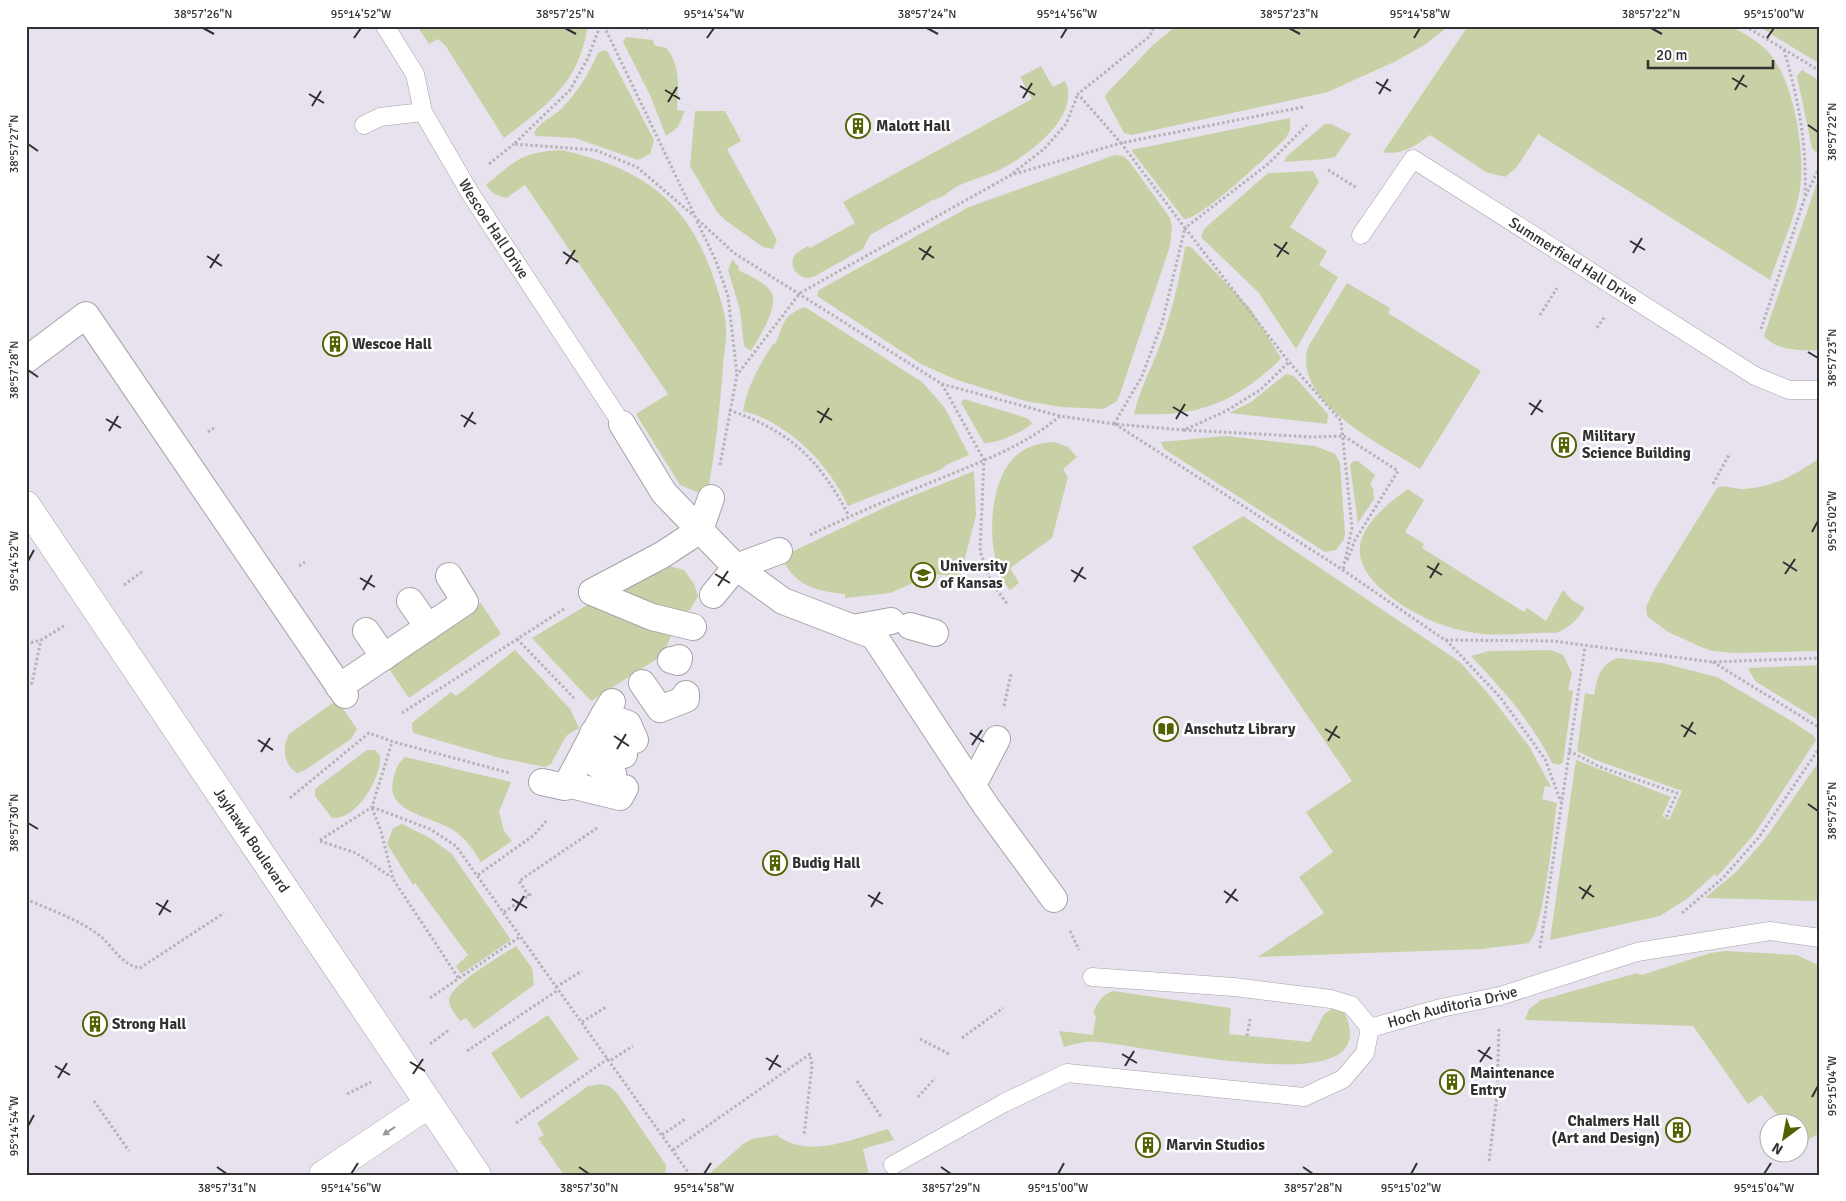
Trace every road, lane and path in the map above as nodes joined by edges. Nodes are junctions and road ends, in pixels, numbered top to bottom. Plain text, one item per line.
1 (385, 26) edge
2 (600, 26) edge
3 (604, 26) edge
4 (626, 26) edge
5 (660, 26) edge
6 (1154, 26) edge
7 (1745, 26) edge
8 (1784, 50) junction
9 (1820, 71) edge
10 (1078, 94) junction
11 (1302, 107) dead end
12 (423, 112) junction
13 (364, 125) dead end
14 (1308, 125) dead end
15 (1121, 143) junction
16 (514, 144) junction
17 (1820, 166) edge
18 (485, 168) dead end
19 (1328, 170) dead end
20 (1011, 174) junction
21 (1357, 188) dead end
22 (1805, 198) junction
23 (696, 218) junction
24 (1184, 228) junction
25 (1361, 235) dead end
26 (800, 294) junction
27 (1551, 298) dead end
28 (1540, 315) dead end
29 (1761, 329) dead end
30 (26, 360) edge
31 (1289, 362) junction
32 (737, 375) junction
33 (942, 384) junction
34 (1820, 390) edge
35 (729, 410) junction
36 (1060, 416) junction
37 (622, 424) joint
38 (1114, 424) junction
39 (1184, 430) junction
40 (1344, 436) junction
41 (1730, 453) dead end
42 (722, 458) dead end
43 (984, 460) junction
44 (1713, 484) dead end
45 (711, 498) dead end
46 (26, 505) edge
47 (849, 516) junction
48 (827, 527) dead end
49 (700, 530) junction
50 (779, 551) dead end
51 (736, 567) junction
52 (1344, 570) junction
53 (144, 571) dead end
54 (449, 576) dead end
55 (122, 587) dead end
56 (592, 592) junction
57 (410, 601) dead end
58 (1008, 605) dead end
59 (65, 625) dead end
60 (428, 627) junction
61 (853, 628) junction
62 (366, 631) dead end
63 (935, 633) dead end
64 (517, 639) junction
65 (41, 640) junction
66 (1445, 640) junction
67 (26, 644) edge
68 (1585, 647) junction
69 (688, 655) junction
70 (384, 657) junction
71 (1820, 658) edge
72 (1712, 662) junction
73 (642, 683) dead end
74 (26, 686) edge
75 (402, 714) dead end
76 (596, 723) junction
77 (1820, 728) edge
78 (997, 739) dead end
79 (394, 742) junction
80 (1820, 747) edge
81 (1569, 751) junction
82 (623, 778) junction
83 (973, 785) junction
84 (558, 788) junction
85 (290, 798) dead end
86 (1561, 803) junction
87 (372, 807) junction
88 (1666, 818) dead end
89 (478, 875) junction
90 (393, 879) junction
91 (1054, 899) joint
92 (26, 900) edge
93 (504, 912) junction
94 (224, 913) dead end
95 (1678, 916) dead end
96 (521, 936) junction
97 (1820, 938) edge
98 (1540, 948) dead end
99 (582, 971) dead end
100 (1092, 977) joint
101 (459, 979) junction
102 (557, 988) junction
103 (1500, 996) junction
104 (430, 998) dead end
105 (606, 1007) dead end
106 (1003, 1008) dead end
107 (582, 1022) junction
108 (1370, 1028) junction
109 (450, 1029) dead end
110 (962, 1038) dead end
111 (920, 1039) dead end
112 (429, 1044) dead end
113 (633, 1046) dead end
114 (467, 1051) dead end
115 (951, 1055) dead end
116 (610, 1059) junction
117 (935, 1078) dead end
118 (374, 1081) dead end
119 (857, 1081) dead end
120 (347, 1094) dead end
121 (918, 1097) dead end
122 (94, 1101) dead end
123 (429, 1104) junction
124 (882, 1118) dead end
125 (685, 1119) dead end
126 (516, 1122) dead end
127 (662, 1135) junction
128 (804, 1136) dead end
129 (672, 1150) junction
130 (130, 1151) dead end
131 (1489, 1161) dead end
132 (893, 1165) dead end
133 (323, 1175) edge
134 (477, 1175) edge
135 (690, 1175) edge

1 - 12 lane, Wescoe Hall Drive
2 - 16 path
3 - 23 path
4 - 5 path
6 - 10 path
7 - 8 path
8 - 9 path
8 - 22 path
10 - 15 path
10 - 20 path
11 - 15 path
12 - 13 lane
12 - 37 lane, Wescoe Hall Drive
14 - 24 path
15 - 20 path
15 - 24 path
16 - 18 path
16 - 23 path
17 - 22 path
19 - 21 path
20 - 26 path
22 - 29 path
23 - 26 path
23 - 32 path
24 - 31 path
24 - 38 path
25 - 34 lane, Summerfield Hall Drive
26 - 32 path
26 - 33 path
27 - 28 path
30 - 70 street
31 - 39 path
31 - 40 path
32 - 35 path
33 - 36 path
33 - 43 path
35 - 42 path
35 - 47 path
36 - 38 path
36 - 43 path
37 - 49 street
38 - 39 path
38 - 52 path
39 - 40 path
40 - 52 path
40 - 52 path
41 - 44 path
43 - 47 path
43 - 58 path
45 - 49 street
46 - 123 street, Jayhawk Boulevard
47 - 48 path
49 - 51 street
49 - 56 street
50 - 51 street
51 - 61 street
51 - 69 street
52 - 66 path
53 - 55 path
54 - 60 street
56 - 64 path
56 - 69 street
57 - 60 street
59 - 65 path
60 - 70 street
61 - 63 street
61 - 83 street
62 - 70 street
64 - 75 path
64 - 76 path
65 - 67 path
65 - 74 path
66 - 68 path
66 - 86 path
68 - 72 path
68 - 81 path
69 - 73 street
71 - 72 path
72 - 77 path
76 - 82 street
76 - 82 street
76 - 84 street
78 - 83 street
79 - 84 path
79 - 85 path
79 - 87 path
80 - 95 path
81 - 86 path
81 - 88 path
82 - 84 street
82 - 93 path
83 - 91 street
84 - 89 path
86 - 98 path
87 - 89 path
87 - 90 path
87 - 90 path
89 - 93 path
90 - 101 path
91 - 100 path
92 - 94 path
93 - 96 path
96 - 101 path
96 - 102 path
97 - 103 lane, Hoch Auditoria Drive
99 - 102 path
100 - 108 lane, Hoch Auditoria Drive
101 - 104 path
102 - 107 path
102 - 114 path
103 - 108 lane, Hoch Auditoria Drive
103 - 131 path
105 - 107 path
106 - 110 path
107 - 116 path
108 - 132 lane
109 - 112 path
111 - 115 path
113 - 116 path
116 - 126 path
116 - 127 path
117 - 121 path
118 - 120 path
119 - 124 path
122 - 130 path
123 -> 133 street
123 - 134 street, Jayhawk Boulevard
125 - 127 path
127 - 129 path
128 - 129 path
129 - 135 path

